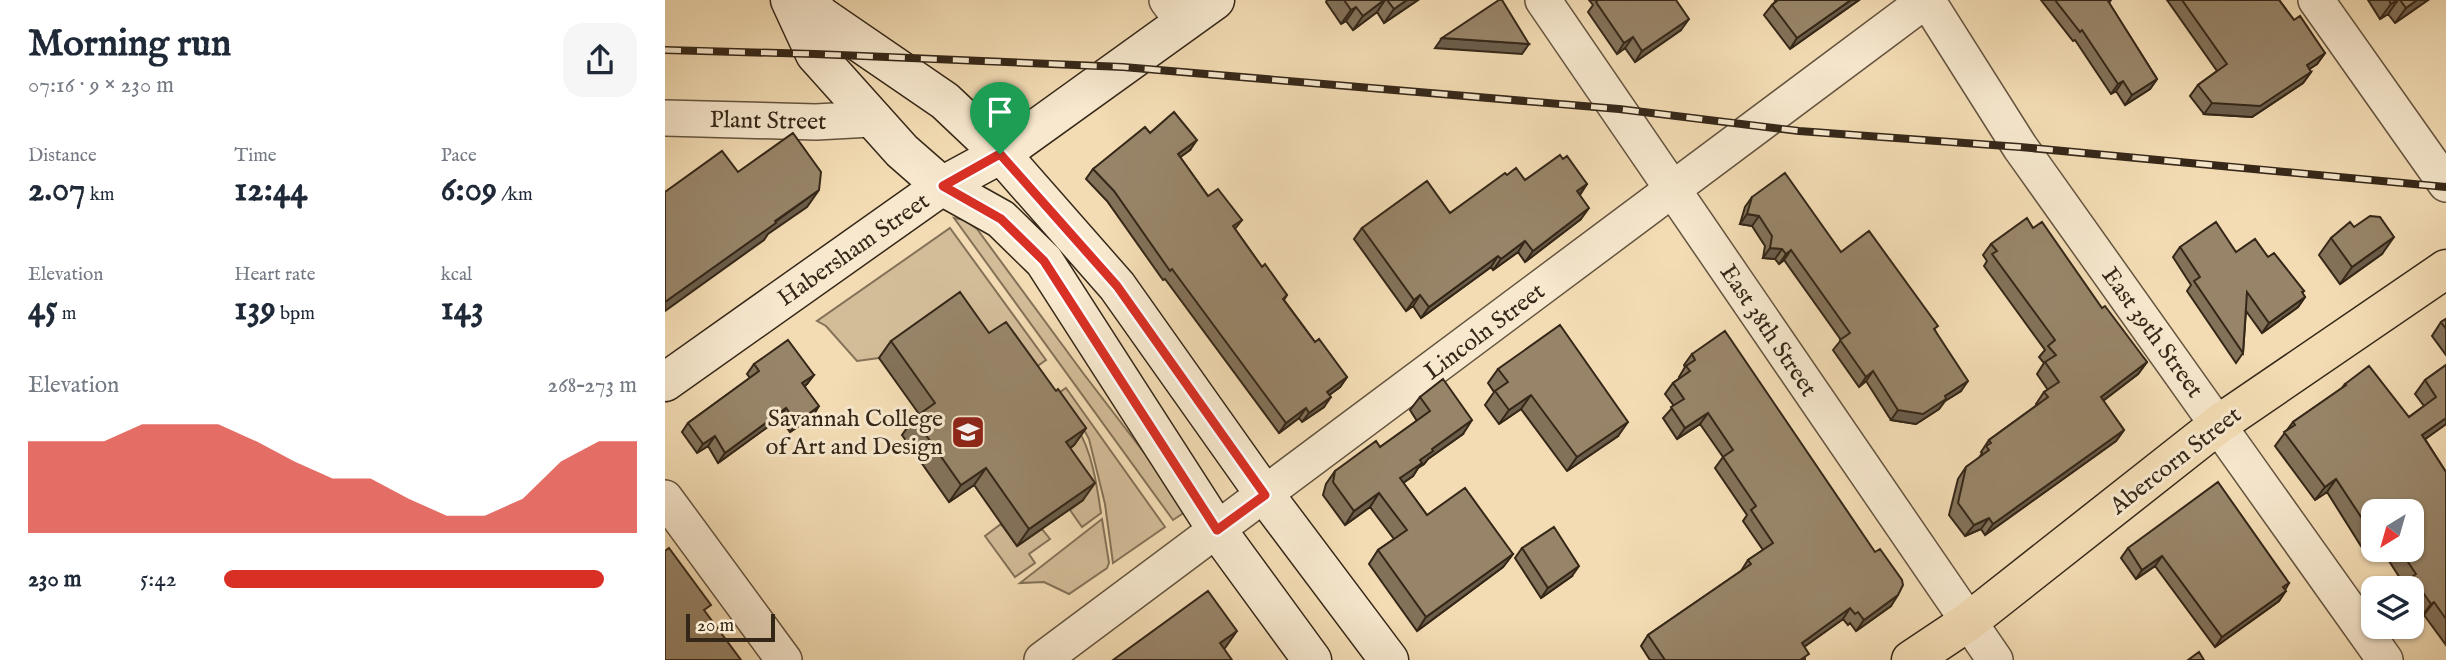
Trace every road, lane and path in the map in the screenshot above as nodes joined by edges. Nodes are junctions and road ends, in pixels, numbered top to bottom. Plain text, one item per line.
1 (790, 0) edge
2 (807, 0) edge
3 (1215, 0) edge
4 (1543, 0) edge
5 (1927, 0) edge
6 (2316, 0) edge
7 (1176, 11) edge
8 (665, 118) edge
9 (871, 119) junction
10 (1000, 154) junction
11 (2446, 184) edge
12 (943, 186) junction
13 (1674, 189) junction
14 (2446, 269) edge
15 (665, 382) edge
16 (2219, 424) junction
17 (1265, 495) junction
18 (665, 498) edge
19 (1217, 530) junction
20 (1968, 622) junction
21 (784, 660) edge
22 (1042, 660) edge
23 (1312, 660) edge
24 (1388, 660) edge
25 (1911, 660) edge
26 (1995, 660) edge
27 (2385, 660) edge

1 - 9 main road
2 - 10 main road
3 - 7 main road, Habersham Street
4 - 13 street, East 38th Street
5 - 13 street, Lincoln Street
5 - 16 street, East 39th Street
6 - 11 street
7 - 10 main road, Habersham Street
8 - 9 street, Plant Street
9 - 12 main road
10 - 12 main road, Habersham Street
10 - 17 main road
12 - 15 main road, Habersham Street
12 - 19 main road
13 - 17 street, Lincoln Street
13 - 20 street, East 38th Street
14 - 16 main road, Abercorn Street
16 - 20 main road, Abercorn Street
16 - 27 street, East 39th Street
17 - 19 street, Lincoln Street
17 - 24 main road
18 - 21 street
19 - 22 street, Lincoln Street
19 - 23 main road
20 - 25 main road, Abercorn Street
20 - 26 street, East 38th Street

